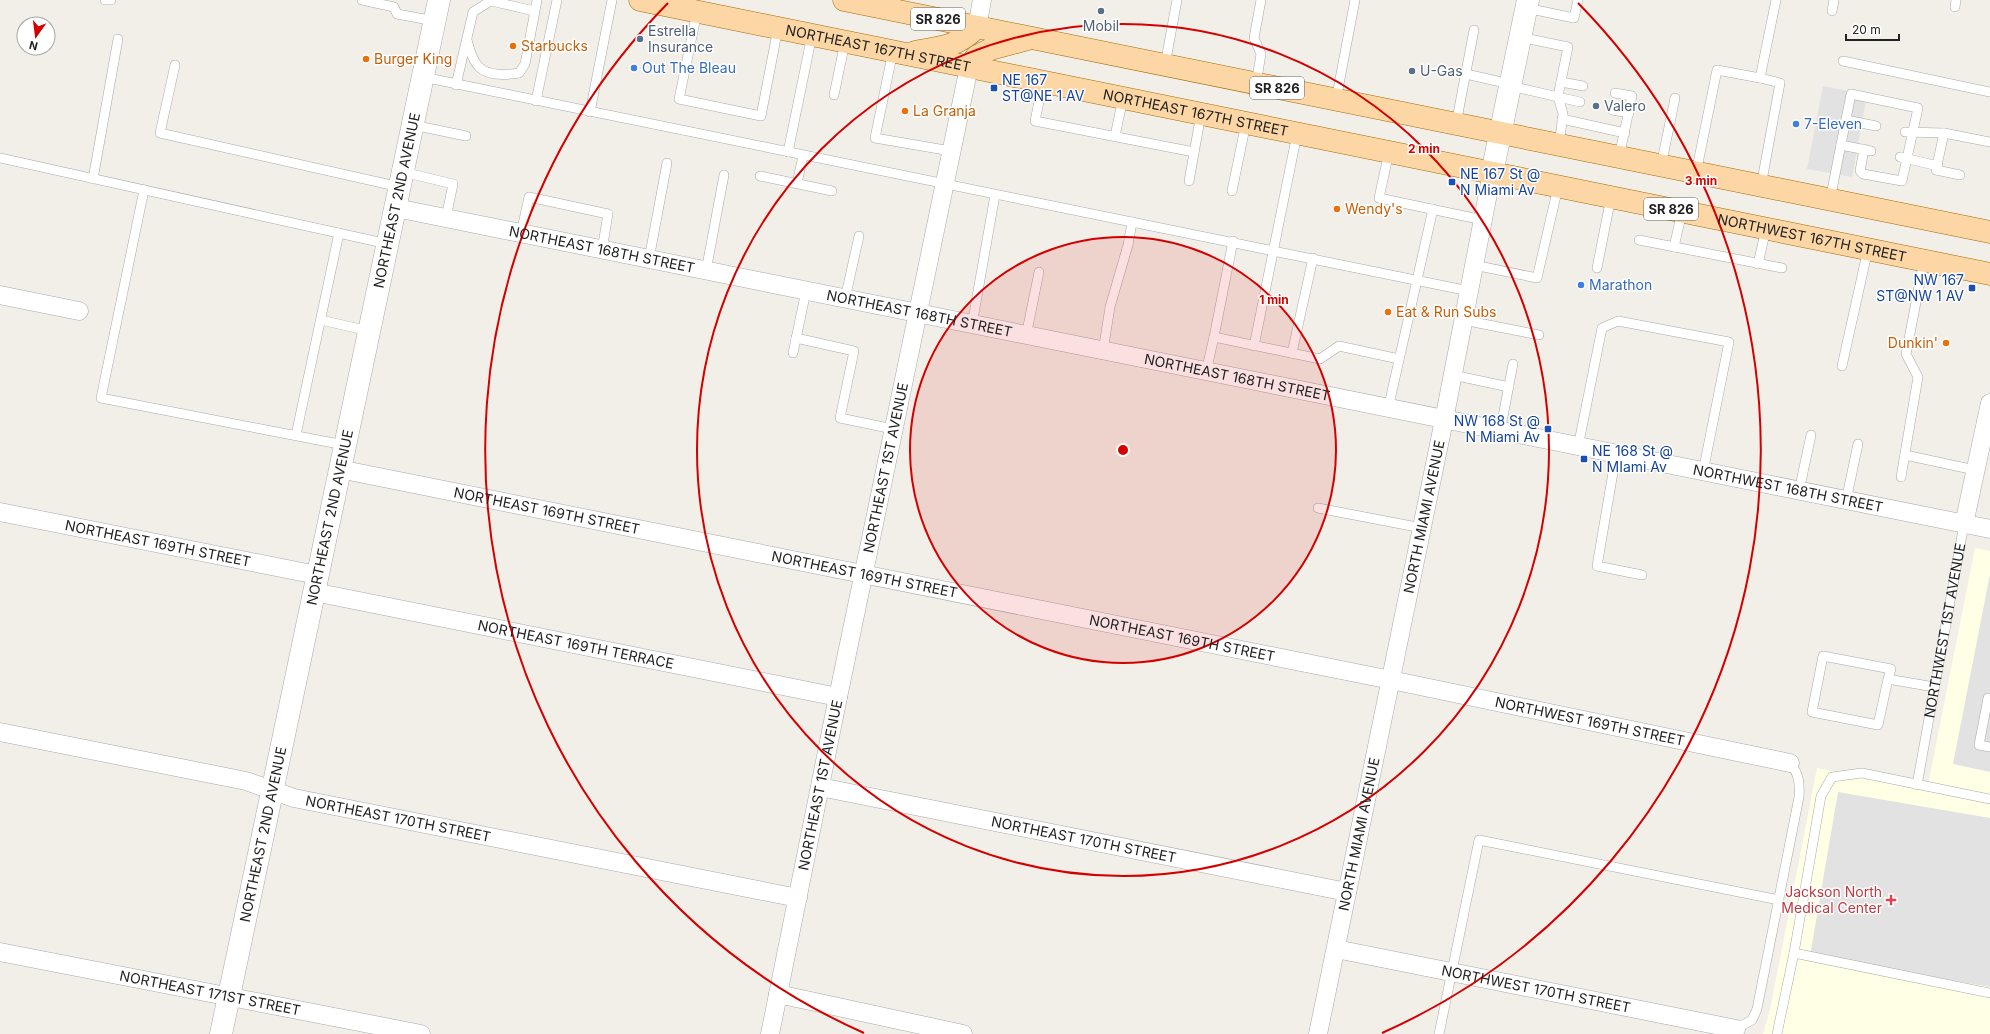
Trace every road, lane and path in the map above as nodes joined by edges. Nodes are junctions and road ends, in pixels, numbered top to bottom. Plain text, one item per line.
1 (106, 0) edge
2 (111, 0) edge
3 (362, 0) edge
4 (439, 0) edge
5 (537, 0) edge
6 (557, 0) edge
7 (612, 0) edge
8 (640, 0) edge
9 (844, 0) edge
10 (982, 0) edge
11 (1177, 0) edge
12 (1262, 0) edge
13 (1356, 0) edge
14 (1578, 0) edge
15 (1776, 0) edge
16 (1834, 0) edge
17 (491, 1) edge
18 (1527, 4) edge
19 (890, 5) edge
20 (1832, 11) dead end
21 (534, 12) junction
22 (696, 12) junction
23 (435, 21) junction
24 (977, 27) junction
25 (778, 28) junction
26 (1474, 30) dead end
27 (812, 35) junction
28 (1520, 37) junction
29 (1031, 38) junction
30 (118, 39) dead end
31 (467, 40) junction
32 (845, 42) junction
33 (899, 52) junction
34 (1844, 61) dead end
35 (175, 65) dead end
36 (1165, 65) junction
37 (969, 67) junction
38 (1466, 74) junction
39 (423, 78) junction
40 (1760, 78) junction
41 (1043, 82) junction
42 (1561, 82) junction
43 (1256, 84) junction
44 (456, 85) junction
45 (1510, 85) junction
46 (1583, 86) dead end
47 (1990, 92) edge
48 (1615, 93) dead end
49 (834, 95) dead end
50 (1558, 96) junction
51 (1123, 98) junction
52 (1676, 98) dead end
53 (1336, 100) junction
54 (536, 101) junction
55 (1580, 102) dead end
56 (1612, 110) dead end
57 (590, 112) junction
58 (1629, 113) junction
59 (1202, 114) junction
60 (1562, 119) junction
61 (1846, 120) junction
62 (1246, 123) junction
63 (413, 124) junction
64 (1456, 124) junction
65 (1876, 126) dead end
66 (1909, 132) junction
67 (1500, 133) junction
68 (1625, 133) junction
69 (1944, 133) junction
70 (1297, 134) junction
71 (466, 136) dead end
72 (1115, 136) junction
73 (1990, 142) edge
74 (1559, 145) junction
75 (1841, 145) junction
76 (951, 151) junction
77 (788, 152) junction
78 (1194, 152) junction
79 (1389, 152) junction
80 (803, 156) junction
81 (1619, 157) junction
82 (0, 158) edge
83 (1903, 158) junction
84 (667, 164) dead end
85 (1661, 166) junction
86 (1938, 166) junction
87 (1492, 173) junction
88 (1696, 173) junction
89 (724, 175) dead end
90 (1960, 175) dead end
91 (760, 176) dead end
92 (93, 179) junction
93 (402, 179) junction
94 (1189, 181) dead end
95 (797, 183) junction
96 (944, 184) junction
97 (1761, 186) junction
98 (1558, 187) junction
99 (144, 190) junction
100 (832, 191) dead end
101 (1232, 191) dead end
102 (995, 195) junction
103 (1611, 197) junction
104 (1830, 200) junction
105 (396, 208) junction
106 (1432, 209) junction
107 (1682, 212) junction
108 (446, 218) junction
109 (1483, 220) junction
110 (1132, 222) junction
111 (1766, 229) junction
112 (1990, 232) edge
113 (339, 233) junction
114 (521, 233) junction
115 (859, 236) dead end
116 (1639, 240) dead end
117 (1233, 241) junction
118 (388, 244) junction
119 (1674, 247) junction
120 (1868, 249) junction
121 (602, 250) junction
122 (1273, 250) junction
123 (1990, 257) edge
124 (1313, 258) junction
125 (649, 259) junction
126 (1924, 261) junction
127 (1758, 264) junction
128 (1474, 265) junction
129 (1597, 268) dead end
130 (1782, 268) dead end
131 (1957, 268) junction
132 (706, 271) junction
133 (1039, 272) dead end
134 (1990, 274) edge
135 (1418, 280) junction
136 (806, 291) junction
137 (1469, 291) junction
138 (0, 295) edge
139 (845, 299) junction
140 (79, 311) dead end
141 (917, 314) junction
142 (321, 320) junction
143 (1463, 320) junction
144 (972, 325) junction
145 (369, 331) junction
146 (1539, 335) dead end
147 (1026, 336) junction
148 (1214, 337) junction
149 (796, 338) junction
150 (1254, 346) junction
151 (1103, 352) junction
152 (793, 353) dead end
153 (1292, 353) junction
154 (1399, 359) junction
155 (1513, 364) dead end
156 (1842, 366) dead end
157 (1206, 372) junction
158 (1453, 375) junction
159 (1508, 387) junction
160 (1990, 403) edge
161 (1388, 409) junction
162 (1444, 420) junction
163 (893, 429) junction
164 (1500, 432) junction
165 (1811, 434) dead end
166 (296, 435) junction
167 (1858, 444) dead end
168 (344, 445) junction
169 (1578, 447) junction
170 (1616, 455) junction
171 (1905, 455) junction
172 (339, 469) junction
173 (1975, 470) junction
174 (1703, 472) junction
175 (1901, 477) dead end
176 (1799, 491) junction
177 (1846, 501) junction
178 (1318, 508) dead end
179 (0, 512) edge
180 (1964, 524) junction
181 (1422, 528) junction
182 (1990, 529) edge
183 (1642, 575) dead end
184 (863, 576) junction
185 (315, 583) junction
186 (1888, 679) junction
187 (1391, 680) junction
188 (1934, 687) junction
189 (838, 697) junction
190 (1988, 698) dead end
191 (0, 732) edge
192 (1990, 747) edge
193 (1790, 763) joint
194 (1916, 784) junction
195 (820, 787) junction
196 (271, 790) junction
197 (1990, 799) edge
198 (1347, 892) junction
199 (798, 898) junction
200 (1779, 900) junction
201 (1336, 949) junction
202 (0, 952) edge
203 (1794, 953) junction
204 (1451, 972) junction
205 (1990, 993) edge
206 (778, 994) junction
207 (228, 996) junction
208 (1736, 1029) joint
209 (221, 1034) edge
210 (421, 1034) edge
211 (770, 1034) edge
212 (963, 1034) edge
213 (1318, 1034) edge
214 (1439, 1034) edge
215 (1777, 1034) edge

1 - 2 lane
3 - 23 lane
4 - 23 street, NORTHEAST 2ND AVENUE
5 - 21 lane
6 - 54 lane
7 - 57 lane
8 - 22 main road, NORTHEAST 167TH STREET / SR 826
9 - 19 main road, SR 826
10 - 24 street
11 - 36 lane
12 - 43 lane
13 - 53 lane
14 - 18 lane
15 - 40 lane
16 - 20 lane
17 - 21 lane
17 - 31 lane
18 - 28 street, NORTH MIAMI AVENUE
19 - 24 main road, SR 826
21 - 31 lane
22 - 25 main road, NORTHEAST 167TH STREET / SR 826
22 - 25 lane
23 - 39 street, NORTHEAST 2ND AVENUE
24 - 29 main road, SR 826
24 - 33 main road
25 - 27 main road, NORTHEAST 167TH STREET / SR 826
26 - 38 lane
27 - 32 main road, NORTHEAST 167TH STREET / SR 826
27 - 77 lane
28 - 42 lane
28 - 45 street, NORTH MIAMI AVENUE
29 - 36 main road, SR 826
29 - 37 main road
30 - 92 lane
31 - 44 lane
32 - 33 main road, NORTHEAST 167TH STREET / SR 826
32 - 49 lane
33 - 37 main road, NORTHEAST 167TH STREET / SR 826
33 - 76 lane
34 - 47 lane
35 - 93 lane
36 - 43 main road, SR 826
37 - 41 main road, NORTHEAST 167TH STREET / SR 826
37 - 76 street, NORTHEAST 1ST AVENUE
38 - 45 lane
38 - 64 lane
39 - 44 lane
39 - 63 street, NORTHEAST 2ND AVENUE
40 - 88 lane
40 - 97 lane
41 - 51 main road, NORTHEAST 167TH STREET / SR 826
41 - 72 lane
42 - 46 lane
42 - 50 lane
43 - 53 main road, SR 826
44 - 54 lane
45 - 50 lane
45 - 67 street, NORTH MIAMI AVENUE
48 - 58 lane
50 - 55 lane
50 - 60 lane
51 - 59 main road, NORTHEAST 167TH STREET / SR 826
51 - 72 lane
52 - 85 lane
53 - 64 main road, SR 826
54 - 57 lane
56 - 58 lane
57 - 77 lane
58 - 68 lane
59 - 62 main road, NORTHEAST 167TH STREET / SR 826
59 - 78 lane
60 - 68 lane
60 - 74 lane
61 - 65 lane
61 - 66 lane
61 - 75 lane
62 - 70 main road, NORTHEAST 167TH STREET / SR 826
62 - 101 lane
63 - 71 lane
63 - 93 street, NORTHEAST 2ND AVENUE
64 - 67 main road, SR 826
66 - 69 lane
66 - 83 lane
67 - 74 main road, SR 826
67 - 87 street, NORTH MIAMI AVENUE
68 - 81 lane
69 - 73 lane
69 - 86 lane
70 - 79 main road, NORTHEAST 167TH STREET / SR 826
70 - 122 lane
72 - 78 lane
74 - 81 main road, SR 826
75 - 83 lane
75 - 104 lane
76 - 96 street, NORTHEAST 1ST AVENUE
77 - 80 lane
78 - 94 lane
79 - 87 main road, NORTHEAST 167TH STREET / SR 826
79 - 106 lane
80 - 95 lane
80 - 96 lane
81 - 85 main road, SR 826
82 - 92 lane
83 - 86 lane
84 - 125 lane
85 - 88 main road, SR 826
86 - 90 lane
87 - 98 main road, NORTHWEST 167TH STREET / SR 826
87 - 109 street, NORTH MIAMI AVENUE
88 - 97 main road, SR 826
89 - 132 lane
91 - 95 lane
92 - 99 lane
93 - 105 street, NORTHEAST 2ND AVENUE
93 - 108 lane
95 - 100 lane
96 - 102 lane
96 - 141 street, NORTHEAST 1ST AVENUE
97 - 104 main road, SR 826
98 - 103 main road, NORTHWEST 167TH STREET / SR 826
98 - 128 lane
99 - 113 lane
99 - 166 lane
102 - 110 lane
102 - 144 lane
103 - 107 main road, NORTHWEST 167TH STREET / SR 826
103 - 129 lane
104 - 112 main road, SR 826
105 - 108 street, NORTHEAST 168TH STREET
105 - 118 street, NORTHEAST 2ND AVENUE
106 - 109 lane
106 - 135 lane
107 - 111 main road, NORTHWEST 167TH STREET / SR 826
107 - 119 lane
108 - 114 street, NORTHEAST 168TH STREET
109 - 128 street, NORTH MIAMI AVENUE
110 - 117 lane
110 - 151 lane
111 - 120 main road, NORTHWEST 167TH STREET / SR 826
111 - 127 lane
113 - 118 lane
113 - 142 lane
114 - 121 street, NORTHEAST 168TH STREET
114 - 121 lane
115 - 139 lane
116 - 119 lane
117 - 122 lane
117 - 148 lane
118 - 145 street, NORTHEAST 2ND AVENUE
119 - 127 lane
120 - 126 main road, NORTHWEST 167TH STREET / SR 826
120 - 156 lane
121 - 125 street, NORTHEAST 168TH STREET
122 - 124 lane
122 - 150 lane
123 - 131 main road
124 - 135 lane
124 - 153 lane
125 - 132 street, NORTHEAST 168TH STREET
126 - 131 main road, NORTHWEST 167TH STREET / SR 826
126 - 171 lane
127 - 130 lane
128 - 137 street, NORTH MIAMI AVENUE
131 - 134 main road, NORTHWEST 167TH STREET / SR 826
132 - 136 street, NORTHEAST 168TH STREET
133 - 147 lane
135 - 137 lane
135 - 154 lane
136 - 139 street, NORTHEAST 168TH STREET
136 - 149 lane
137 - 143 street, NORTH MIAMI AVENUE
138 - 140 street
139 - 141 street, NORTHEAST 168TH STREET
141 - 144 street, NORTHEAST 168TH STREET
141 - 163 street, NORTHEAST 1ST AVENUE
142 - 145 lane
142 - 166 lane
143 - 146 lane
143 - 158 street, NORTH MIAMI AVENUE
144 - 147 street, NORTHEAST 168TH STREET
145 - 168 street, NORTHEAST 2ND AVENUE
147 - 151 street, NORTHEAST 168TH STREET
148 - 150 lane
148 - 157 lane
149 - 152 lane
149 - 163 lane
150 - 153 lane
151 - 157 street, NORTHEAST 168TH STREET
153 - 154 lane
154 - 161 lane
155 - 159 lane
157 - 161 street, NORTHEAST 168TH STREET
158 - 159 lane
158 - 162 street, NORTH MIAMI AVENUE
159 - 164 lane
160 - 173 street, NORTHWEST 1ST AVENUE
161 - 162 street, NORTHEAST 168TH STREET
162 - 164 street, NORTHWEST 168TH STREET
162 - 181 street, NORTH MIAMI AVENUE
163 - 184 street, NORTHEAST 1ST AVENUE
164 - 169 street, NORTHWEST 168TH STREET
165 - 176 lane
166 - 168 lane
167 - 177 lane
168 - 172 street, NORTHEAST 2ND AVENUE
169 - 170 street, NORTHWEST 168TH STREET
169 - 174 lane
170 - 174 street, NORTHWEST 168TH STREET
170 - 183 lane
171 - 173 lane
171 - 175 lane
172 - 184 street, NORTHEAST 169TH STREET
172 - 185 street, NORTHEAST 2ND AVENUE
173 - 180 street, NORTHWEST 1ST AVENUE
174 - 176 street, NORTHWEST 168TH STREET
176 - 177 street, NORTHWEST 168TH STREET
177 - 180 street, NORTHWEST 168TH STREET
178 - 181 lane
179 - 185 street, NORTHEAST 169TH STREET
180 - 182 street, NORTHWEST 168TH STREET
180 - 188 lane, NORTHWEST 1ST AVENUE
181 - 187 street, NORTH MIAMI AVENUE
184 - 187 street, NORTHEAST 169TH STREET
184 - 189 street, NORTHEAST 1ST AVENUE
185 - 189 street, NORTHEAST 169TH TERRACE
185 - 196 street, NORTHEAST 2ND AVENUE
186 - 186 lane
186 - 188 lane
187 - 193 street, NORTHWEST 169TH STREET
187 - 198 street, NORTH MIAMI AVENUE
188 - 194 lane, NORTHWEST 1ST AVENUE
189 - 195 street, NORTHEAST 1ST AVENUE
190 - 192 lane
191 - 196 street, NORTHEAST 170TH STREET
193 - 200 lane
194 - 197 lane
194 - 203 lane
195 - 198 street, NORTHEAST 170TH STREET
195 - 199 street, NORTHEAST 1ST AVENUE
196 - 199 street, NORTHEAST 170TH STREET
196 - 207 street, NORTHEAST 2ND AVENUE
198 - 201 street, NORTH MIAMI AVENUE
199 - 206 street, NORTHEAST 1ST AVENUE
200 - 204 lane
200 - 208 lane
201 - 204 street, NORTHWEST 170TH STREET
201 - 213 street, NORTH MIAMI AVENUE
202 - 207 street, NORTHEAST 171ST STREET
203 - 205 lane
203 - 215 lane
204 - 208 street, NORTHWEST 170TH STREET
204 - 214 lane
206 - 211 street, NORTHEAST 1ST AVENUE
206 - 212 street
207 - 209 street, NORTHEAST 2ND AVENUE
207 - 210 street, NORTHEAST 171ST STREET

